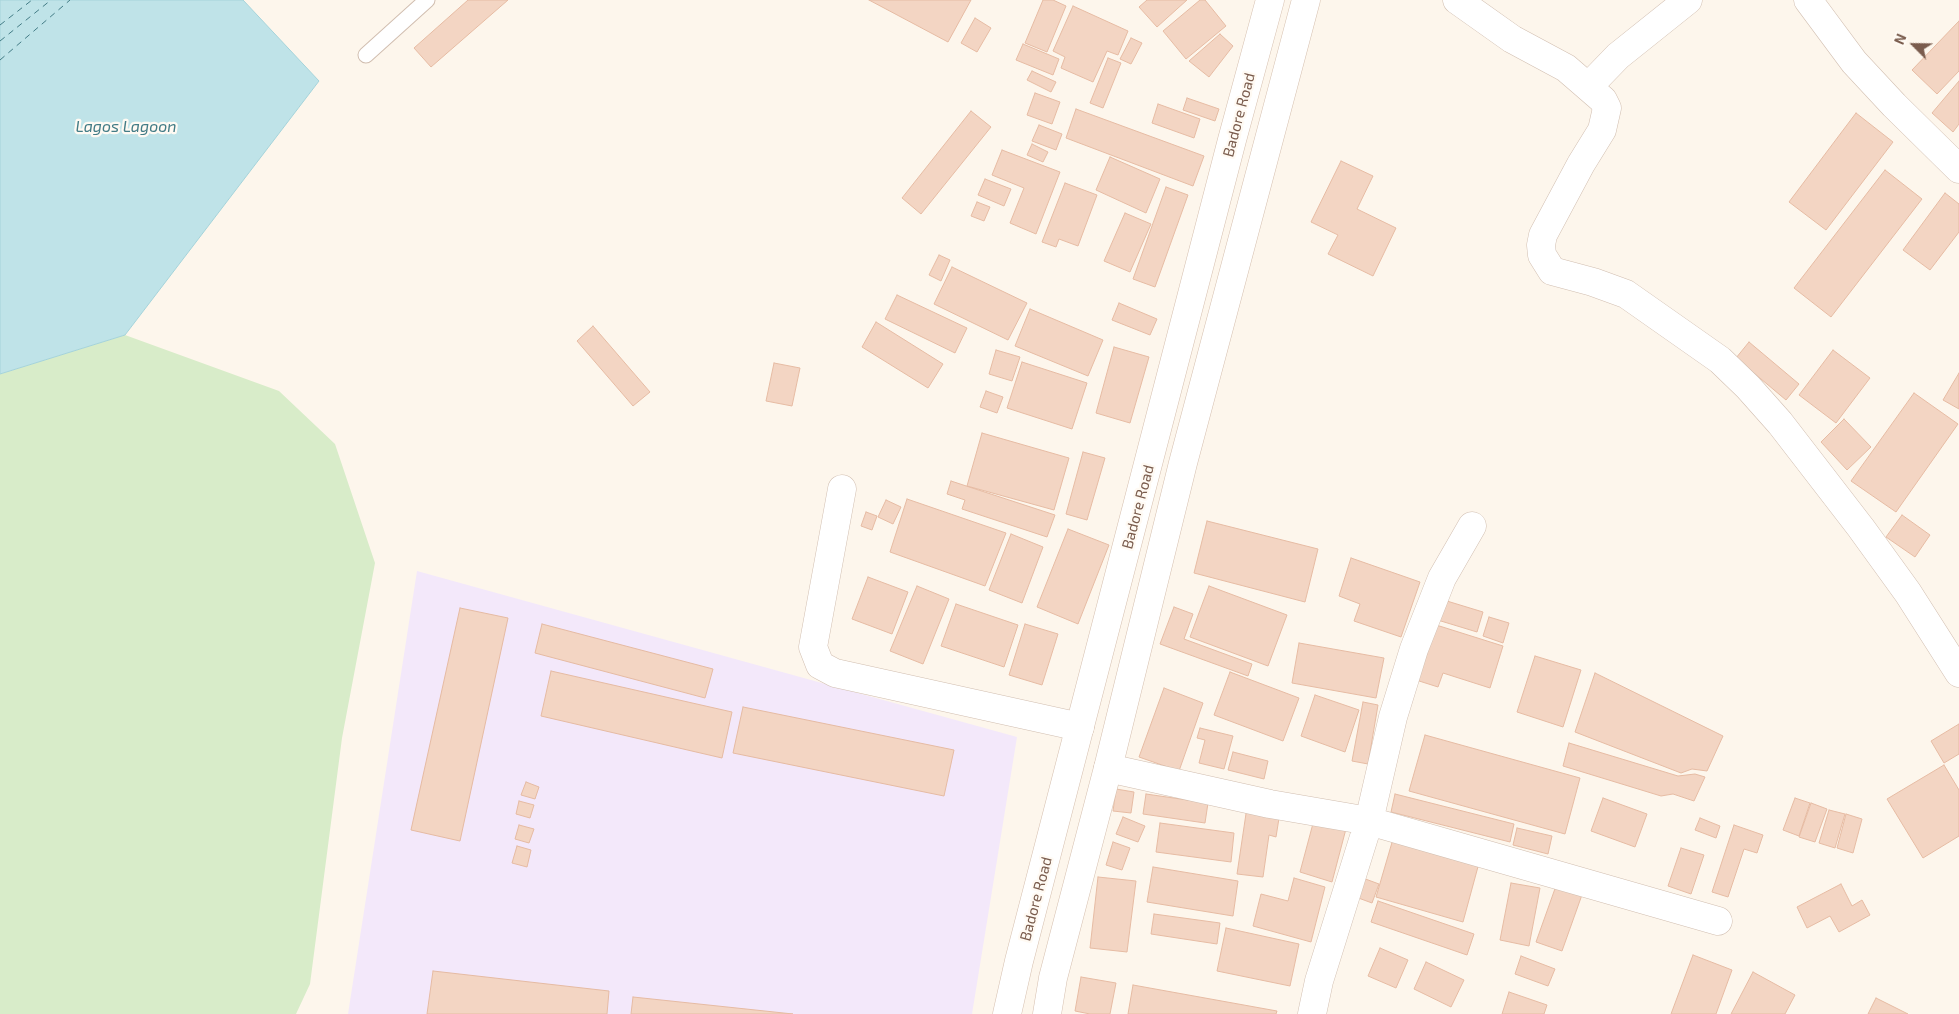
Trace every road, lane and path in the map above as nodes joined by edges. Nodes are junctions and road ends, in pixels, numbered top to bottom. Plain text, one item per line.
1 (427, 0) edge
2 (1270, 0) edge
3 (1306, 0) edge
4 (1457, 0) edge
5 (1688, 0) edge
6 (1808, 0) edge
7 (366, 55) dead end
8 (1588, 87) junction
9 (1959, 169) edge
10 (842, 489) dead end
11 (1472, 526) dead end
12 (1959, 673) edge
13 (1080, 727) junction
14 (1108, 768) junction
15 (1369, 821) junction
16 (1718, 921) dead end
17 (1007, 1014) edge
18 (1047, 1014) edge
19 (1312, 1014) edge

1 - 7 lane
2 - 13 street, Badore Road
3 - 14 street
4 - 8 street
5 - 8 street
6 - 9 street
8 - 12 street
10 - 13 street
11 - 15 street
13 - 17 street, Badore Road
14 - 15 street
14 - 18 street
15 - 16 street
15 - 19 street

